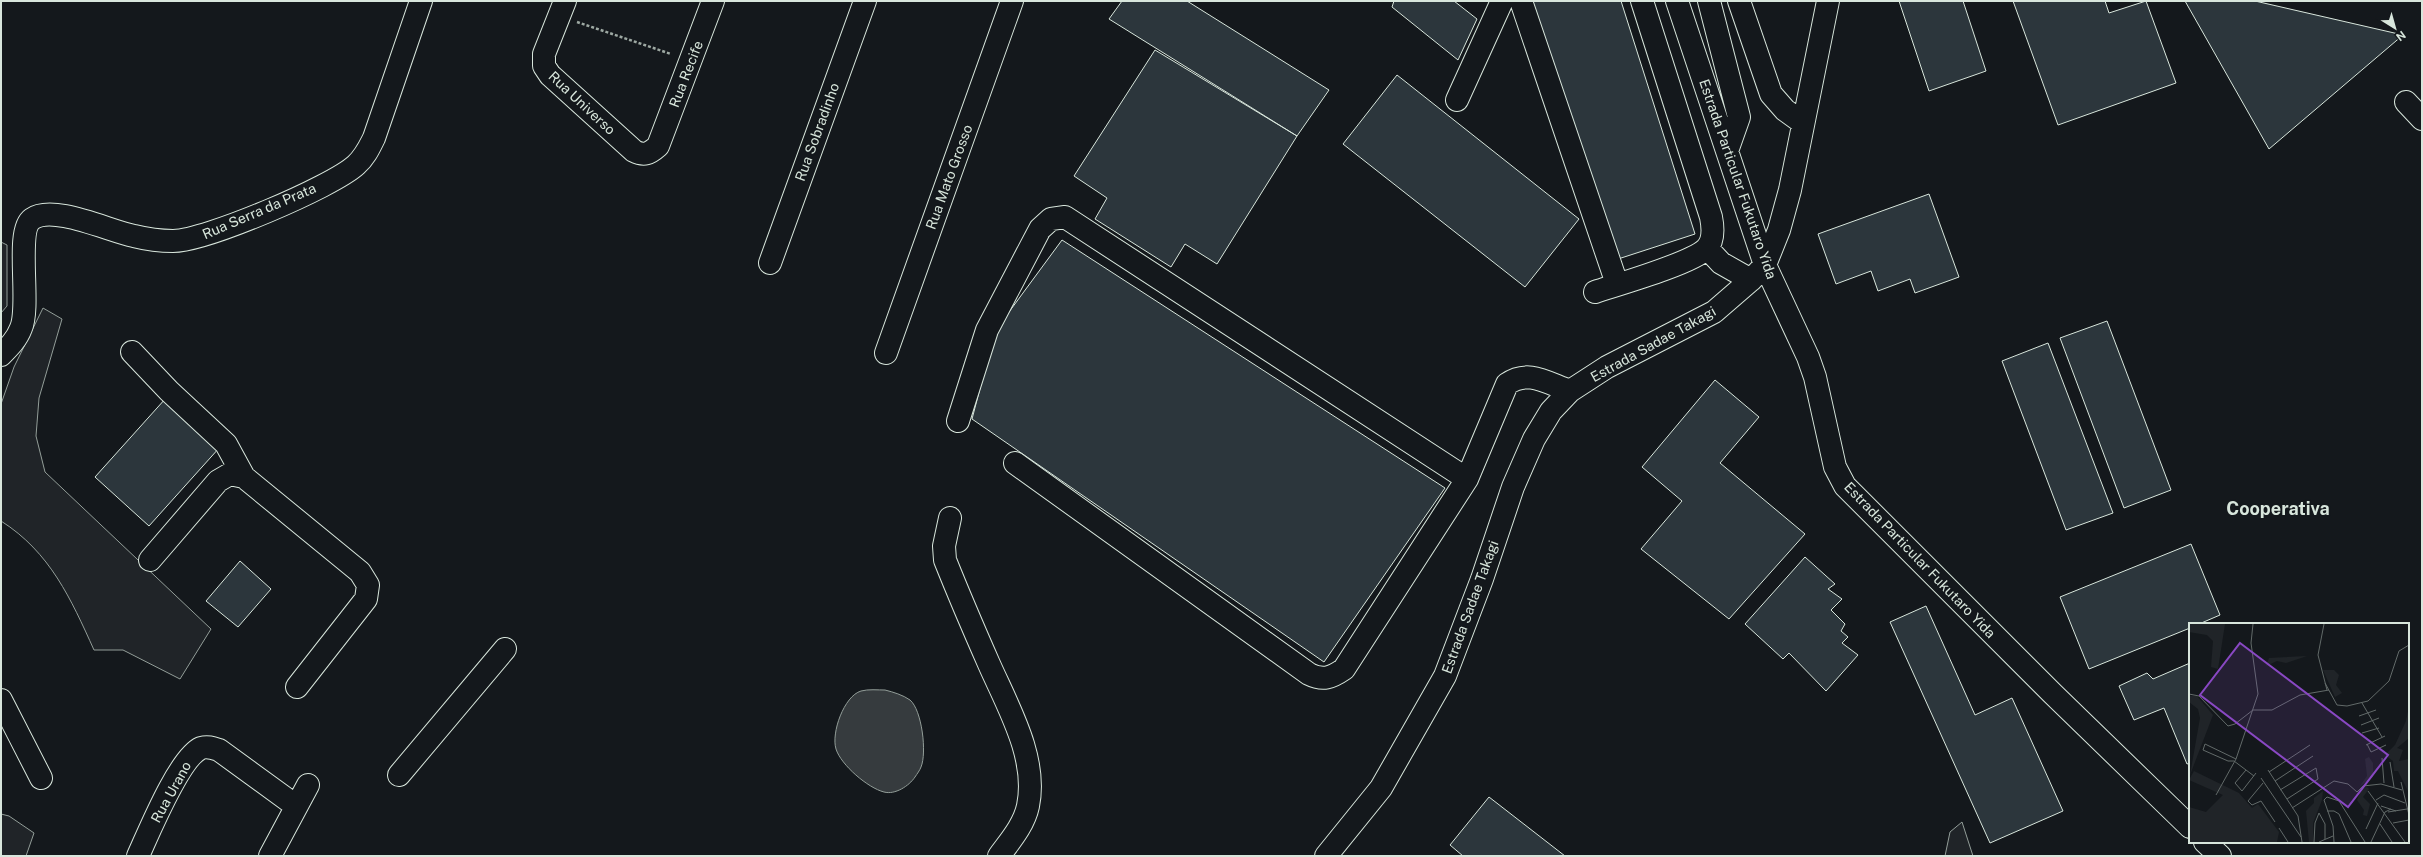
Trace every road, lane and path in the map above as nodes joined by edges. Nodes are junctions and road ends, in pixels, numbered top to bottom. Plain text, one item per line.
1 (421, 1) edge
2 (713, 1) edge
3 (865, 1) edge
4 (1012, 1) edge
5 (1502, 1) edge
6 (1521, 1) edge
7 (1642, 1) edge
8 (1678, 1) edge
9 (1709, 1) edge
10 (1739, 1) edge
11 (1828, 1) edge
12 (562, 9) edge
13 (691, 61) junction
14 (1457, 100) dead end
15 (2406, 102) dead end
16 (2422, 119) edge
17 (1803, 123) junction
18 (658, 146) joint
19 (1727, 151) junction
20 (1707, 248) junction
21 (770, 263) dead end
22 (1758, 272) junction
23 (1617, 284) junction
24 (1595, 292) dead end
25 (132, 352) dead end
26 (886, 353) dead end
27 (1, 355) edge
28 (1570, 391) junction
29 (958, 421) dead end
30 (1015, 463) dead end
31 (244, 477) junction
32 (1468, 479) junction
33 (950, 518) dead end
34 (150, 560) dead end
35 (505, 649) dead end
36 (297, 687) dead end
37 (1, 700) edge
38 (399, 775) dead end
39 (41, 778) dead end
40 (308, 784) dead end
41 (296, 806) junction
42 (2189, 826) edge
43 (2206, 843) edge
44 (138, 856) edge
45 (270, 856) edge
46 (999, 856) edge
47 (1326, 856) edge
48 (2220, 856) edge

1 - 27 street, Rua Serra da Prata
2 - 13 street, Rua Recife
3 - 21 street, Rua Sobradinho
4 - 26 street, Rua Mato Grosso
5 - 14 street
6 - 23 street
7 - 20 street
8 - 19 street, Estrada Particular Fukutaro Yida
9 - 19 street
10 - 17 street
11 - 17 street, Estrada Sadae Takagi
12 - 13 path
12 - 18 street, Rua Universo
13 - 18 street, Rua Recife
15 - 16 street
17 - 22 street, Estrada Sadae Takagi
19 - 22 street, Estrada Particular Fukutaro Yida
20 - 22 street
20 - 23 street
22 - 28 street, Estrada Sadae Takagi
22 - 42 street, Estrada Particular Fukutaro Yida
23 - 24 street
25 - 31 street
28 - 32 street
28 - 47 street, Estrada Sadae Takagi
29 - 32 street
30 - 32 street
31 - 34 street
31 - 36 street
33 - 46 street
35 - 38 street
37 - 39 street
40 - 41 street
41 - 44 street, Rua Urano
41 - 45 street
43 - 48 street

